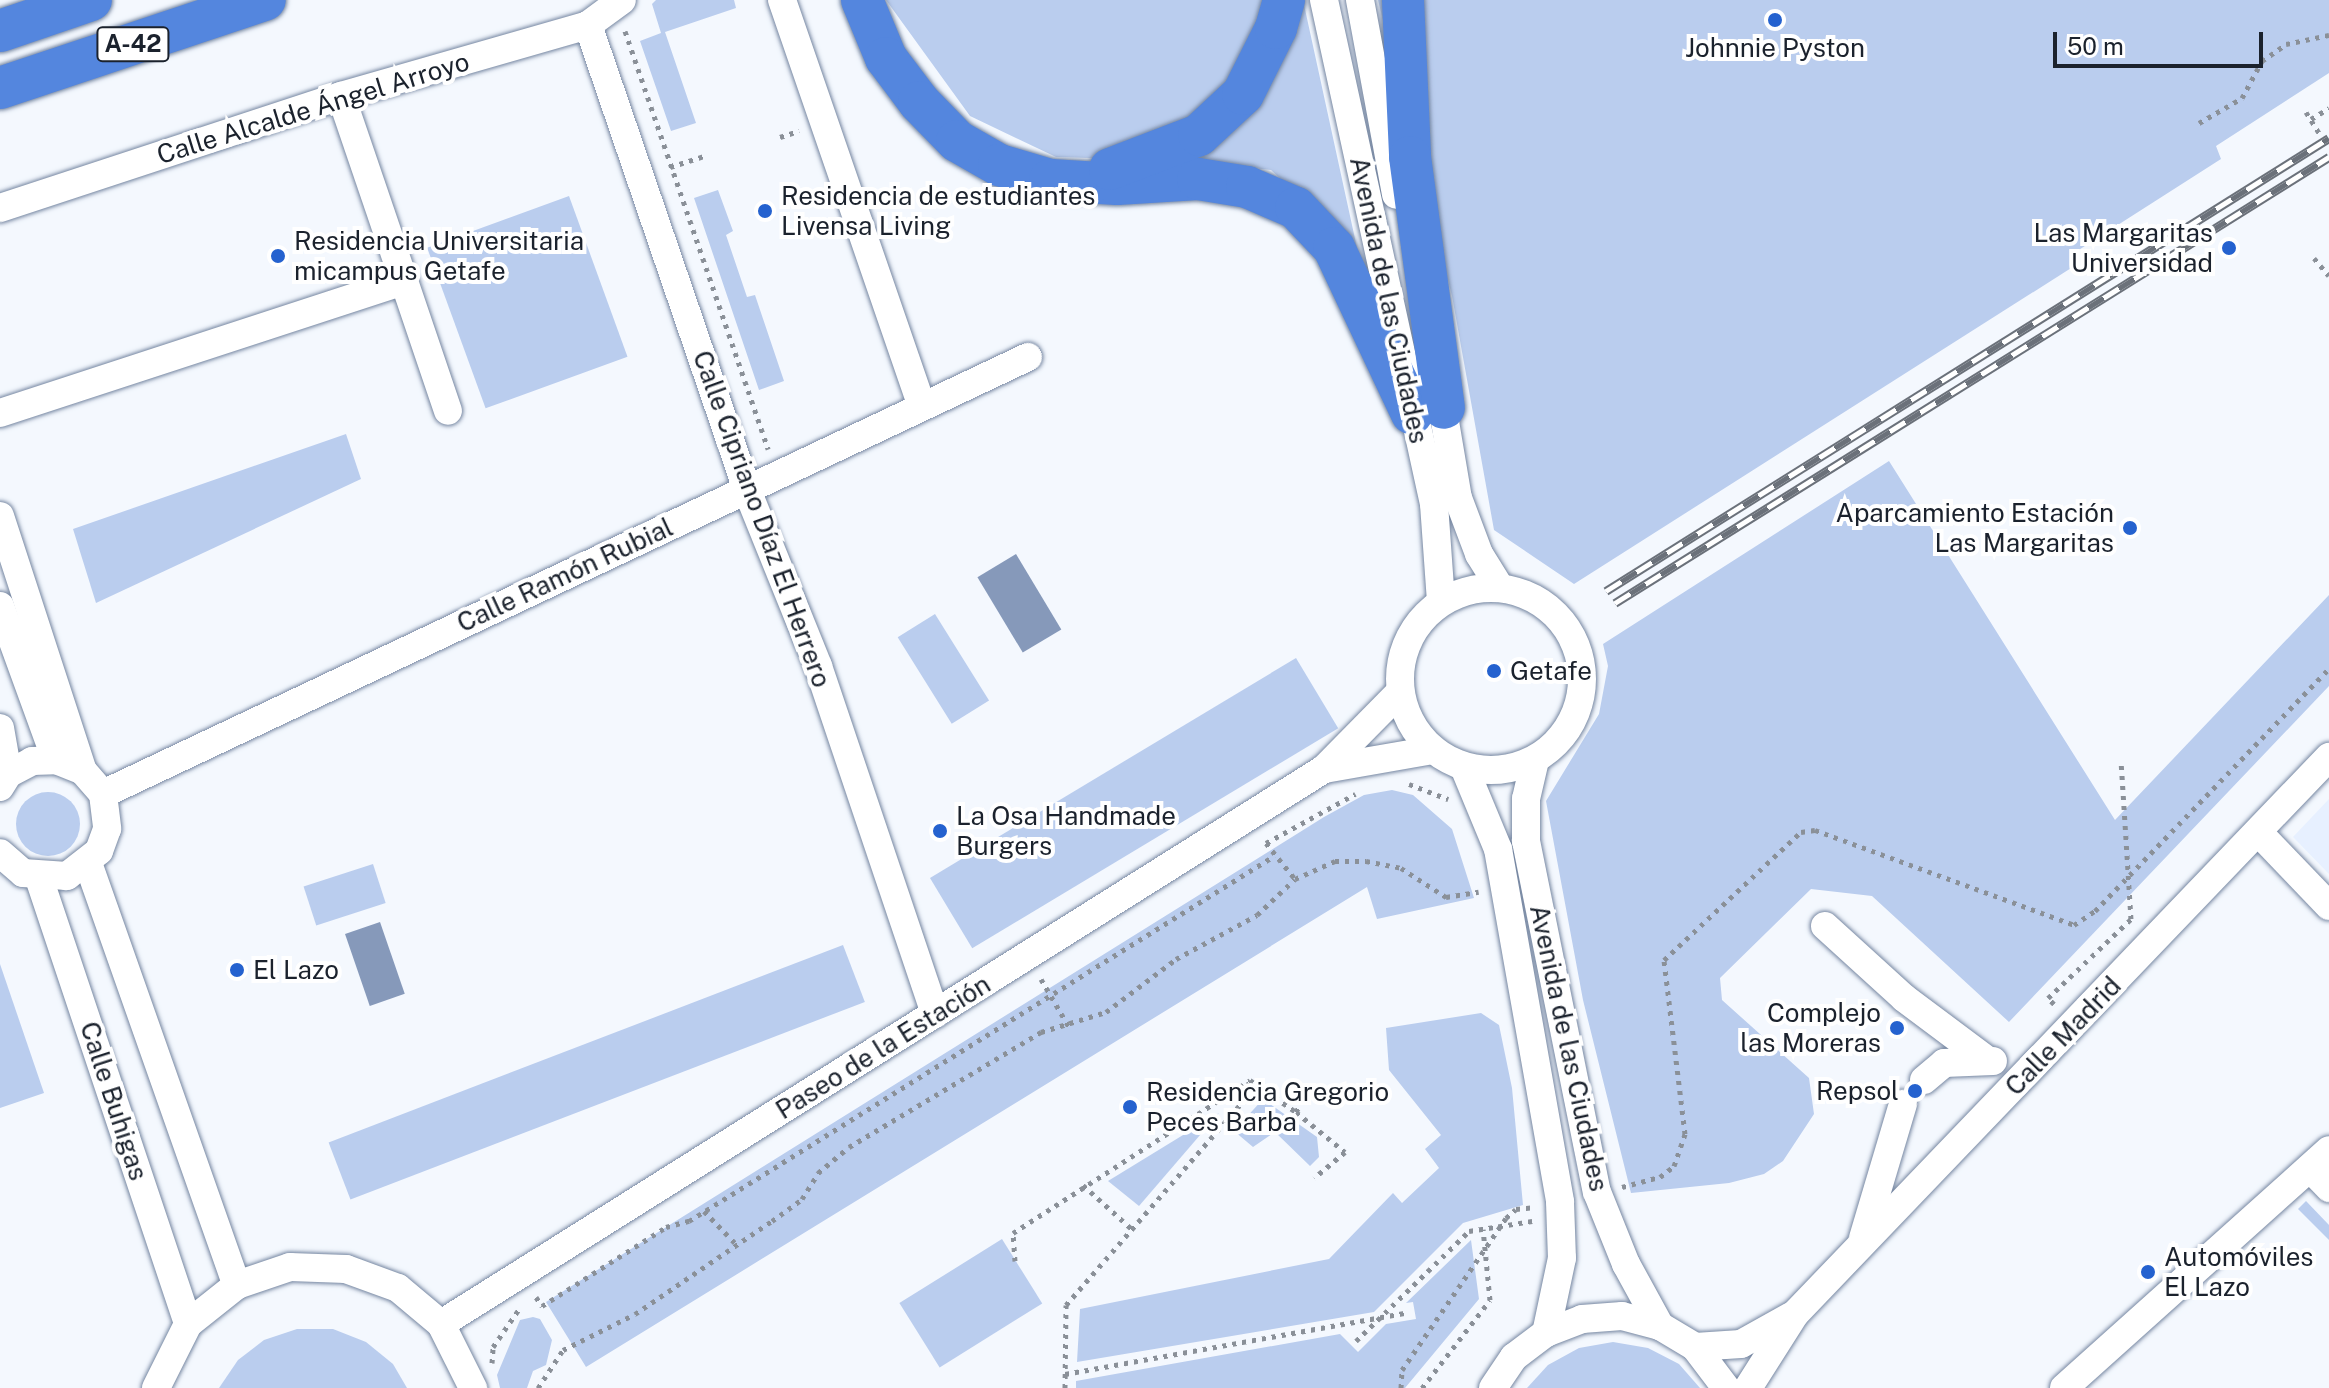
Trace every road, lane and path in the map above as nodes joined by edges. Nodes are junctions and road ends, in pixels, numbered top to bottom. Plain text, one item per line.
1 (91, 0) edge
2 (265, 0) edge
3 (782, 0) edge
4 (862, 0) edge
5 (889, 0) edge
6 (1284, 0) edge
7 (1324, 0) edge
8 (1360, 0) edge
9 (1403, 0) edge
10 (627, 9) edge
11 (588, 25) junction
12 (0, 31) edge
13 (2329, 35) edge
14 (0, 88) edge
15 (341, 96) junction
16 (919, 102) junction
17 (2329, 108) edge
18 (2306, 112) dead end
19 (2311, 119) junction
20 (2199, 123) dead end
21 (808, 128) dead end
22 (2321, 136) dead end
23 (780, 137) dead end
24 (706, 155) dead end
25 (671, 167) junction
26 (639, 178) junction
27 (1050, 180) junction
28 (0, 208) edge
29 (2314, 258) dead end
30 (2329, 276) edge
31 (404, 281) junction
32 (1028, 357) dead end
33 (922, 407) junction
34 (448, 411) dead end
35 (1428, 411) junction
36 (0, 413) edge
37 (781, 443) dead end
38 (747, 490) junction
39 (0, 516) edge
40 (1500, 587) junction
41 (1441, 602) junction
42 (0, 606) edge
43 (2329, 669) edge
44 (1400, 692) junction
45 (0, 728) edge
46 (1433, 750) junction
47 (2329, 757) edge
48 (56, 760) junction
49 (1535, 760) junction
50 (2121, 762) dead end
51 (1464, 767) junction
52 (1324, 769) junction
53 (83, 771) junction
54 (4, 781) edge
55 (1399, 781) dead end
56 (1368, 788) dead end
57 (103, 794) junction
58 (1457, 806) dead end
59 (1248, 817) junction
60 (2259, 833) junction
61 (1266, 843) junction
62 (1274, 856) junction
63 (1, 857) edge
64 (88, 863) junction
65 (1477, 874) dead end
66 (2131, 874) junction
67 (39, 878) junction
68 (1295, 879) junction
69 (1478, 890) junction
70 (1481, 905) dead end
71 (2329, 906) edge
72 (1825, 926) dead end
73 (1028, 956) junction
74 (1051, 995) junction
75 (935, 1014) junction
76 (2075, 1024) junction
77 (1069, 1027) junction
78 (1987, 1060) junction
79 (2029, 1071) junction
80 (1250, 1080) junction
81 (1924, 1080) dead end
82 (1306, 1094) dead end
83 (1903, 1104) dead end
84 (1296, 1112) junction
85 (2323, 1169) edge
86 (1314, 1178) dead end
87 (1083, 1185) junction
88 (1597, 1192) junction
89 (1530, 1197) dead end
90 (1560, 1202) junction
91 (1530, 1207) junction
92 (704, 1211) junction
93 (1499, 1228) junction
94 (1483, 1229) junction
95 (1133, 1230) junction
96 (736, 1244) junction
97 (1860, 1246) junction
98 (1485, 1248) junction
99 (1015, 1261) dead end
100 (528, 1284) junction
101 (237, 1285) junction
102 (1408, 1312) dead end
103 (1795, 1314) junction
104 (1380, 1317) junction
105 (188, 1324) junction
106 (441, 1324) junction
107 (1660, 1326) junction
108 (1546, 1333) junction
109 (1356, 1341) dead end
110 (1695, 1347) junction
111 (1065, 1374) junction
112 (482, 1383) edge
113 (156, 1388) edge
114 (538, 1388) edge
115 (1065, 1388) edge
116 (1401, 1388) edge
117 (1422, 1388) edge
118 (1493, 1388) edge
119 (1726, 1388) edge
120 (1748, 1388) edge
121 (2064, 1388) edge

1 - 12 highway, A-42
2 - 14 highway, A-42
3 - 33 street
4 - 16 highway
5 - 16 highway
6 - 27 highway
7 - 35 street, Avenida de las Ciudades
8 - 35 street, Avenida de las Ciudades
9 - 35 highway
10 - 11 street, Calle Alcalde Ángel Arroyo
10 - 25 path
11 - 15 street, Calle Alcalde Ángel Arroyo
11 - 26 street, Calle Cipriano Díaz El Herrero
13 - 20 path
15 - 28 street, Calle Alcalde Ángel Arroyo
15 - 31 street
16 - 27 highway
17 - 19 path
18 - 19 path
19 - 22 path
21 - 23 path
24 - 25 path
25 - 26 path
25 - 37 path
26 - 38 street, Calle Cipriano Díaz El Herrero
27 - 35 highway
29 - 30 path
31 - 34 street
31 - 36 street
32 - 33 street, Calle Ramón Rubial
33 - 38 street, Calle Ramón Rubial
35 - 40 street, Avenida de las Ciudades
35 - 41 street, Avenida de las Ciudades
38 - 57 street, Calle Ramón Rubial
38 - 75 street, Calle Cipriano Díaz El Herrero
39 - 53 street
40 - 41 street
40 - 49 street
41 - 44 street
42 - 48 street
43 - 66 path
44 - 46 street
44 - 52 street, Paseo de la Estación
45 - 54 street
46 - 51 street
46 - 52 street, Paseo de la Estación
47 - 60 street, Calle Madrid
48 - 53 street
48 - 54 street
49 - 51 street
49 - 88 street, Avenida de las Ciudades
50 - 66 path
51 - 90 street, Avenida de las Ciudades
52 - 59 street, Paseo de la Estación
53 - 57 street
55 - 58 path
56 - 61 path
57 - 64 street
59 - 61 path
59 - 73 street, Paseo de la Estación
60 - 71 street
60 - 76 street, Calle Madrid
61 - 62 path
62 - 68 path
62 - 74 path
63 - 67 street
64 - 67 street
64 - 101 street, Calle Buhigas
65 - 69 path
66 - 76 path
66 - 88 path
67 - 105 street, Calle Buhigas
68 - 69 path
68 - 77 path
69 - 70 path
72 - 78 street
73 - 74 path
73 - 75 street, Paseo de la Estación
74 - 77 path
74 - 92 path
75 - 100 street, Paseo de la Estación
76 - 79 street, Calle Madrid
77 - 96 path
78 - 79 street
78 - 81 street
79 - 97 street, Calle Madrid
80 - 84 path
80 - 87 path
80 - 95 path
82 - 84 path
83 - 97 street
84 - 86 path
85 - 121 street
87 - 95 path
87 - 99 path
88 - 107 street, Avenida de las Ciudades
89 - 91 path
90 - 91 path
90 - 108 street, Avenida de las Ciudades
91 - 93 path
91 - 93 path
92 - 96 path
92 - 100 path
93 - 94 path
93 - 98 path
94 - 98 path
94 - 104 path
95 - 111 path
96 - 114 path
97 - 103 street, Calle Madrid
98 - 116 path
98 - 117 path
100 - 106 street, Paseo de la Estación
100 - 112 path
101 - 105 street
101 - 106 street
102 - 104 path
103 - 110 street, Calle Madrid
103 - 120 street, Calle Madrid
104 - 109 path
104 - 111 path
105 - 113 street
106 - 112 street
107 - 108 street
107 - 110 street
108 - 118 street
110 - 119 street
111 - 115 path

